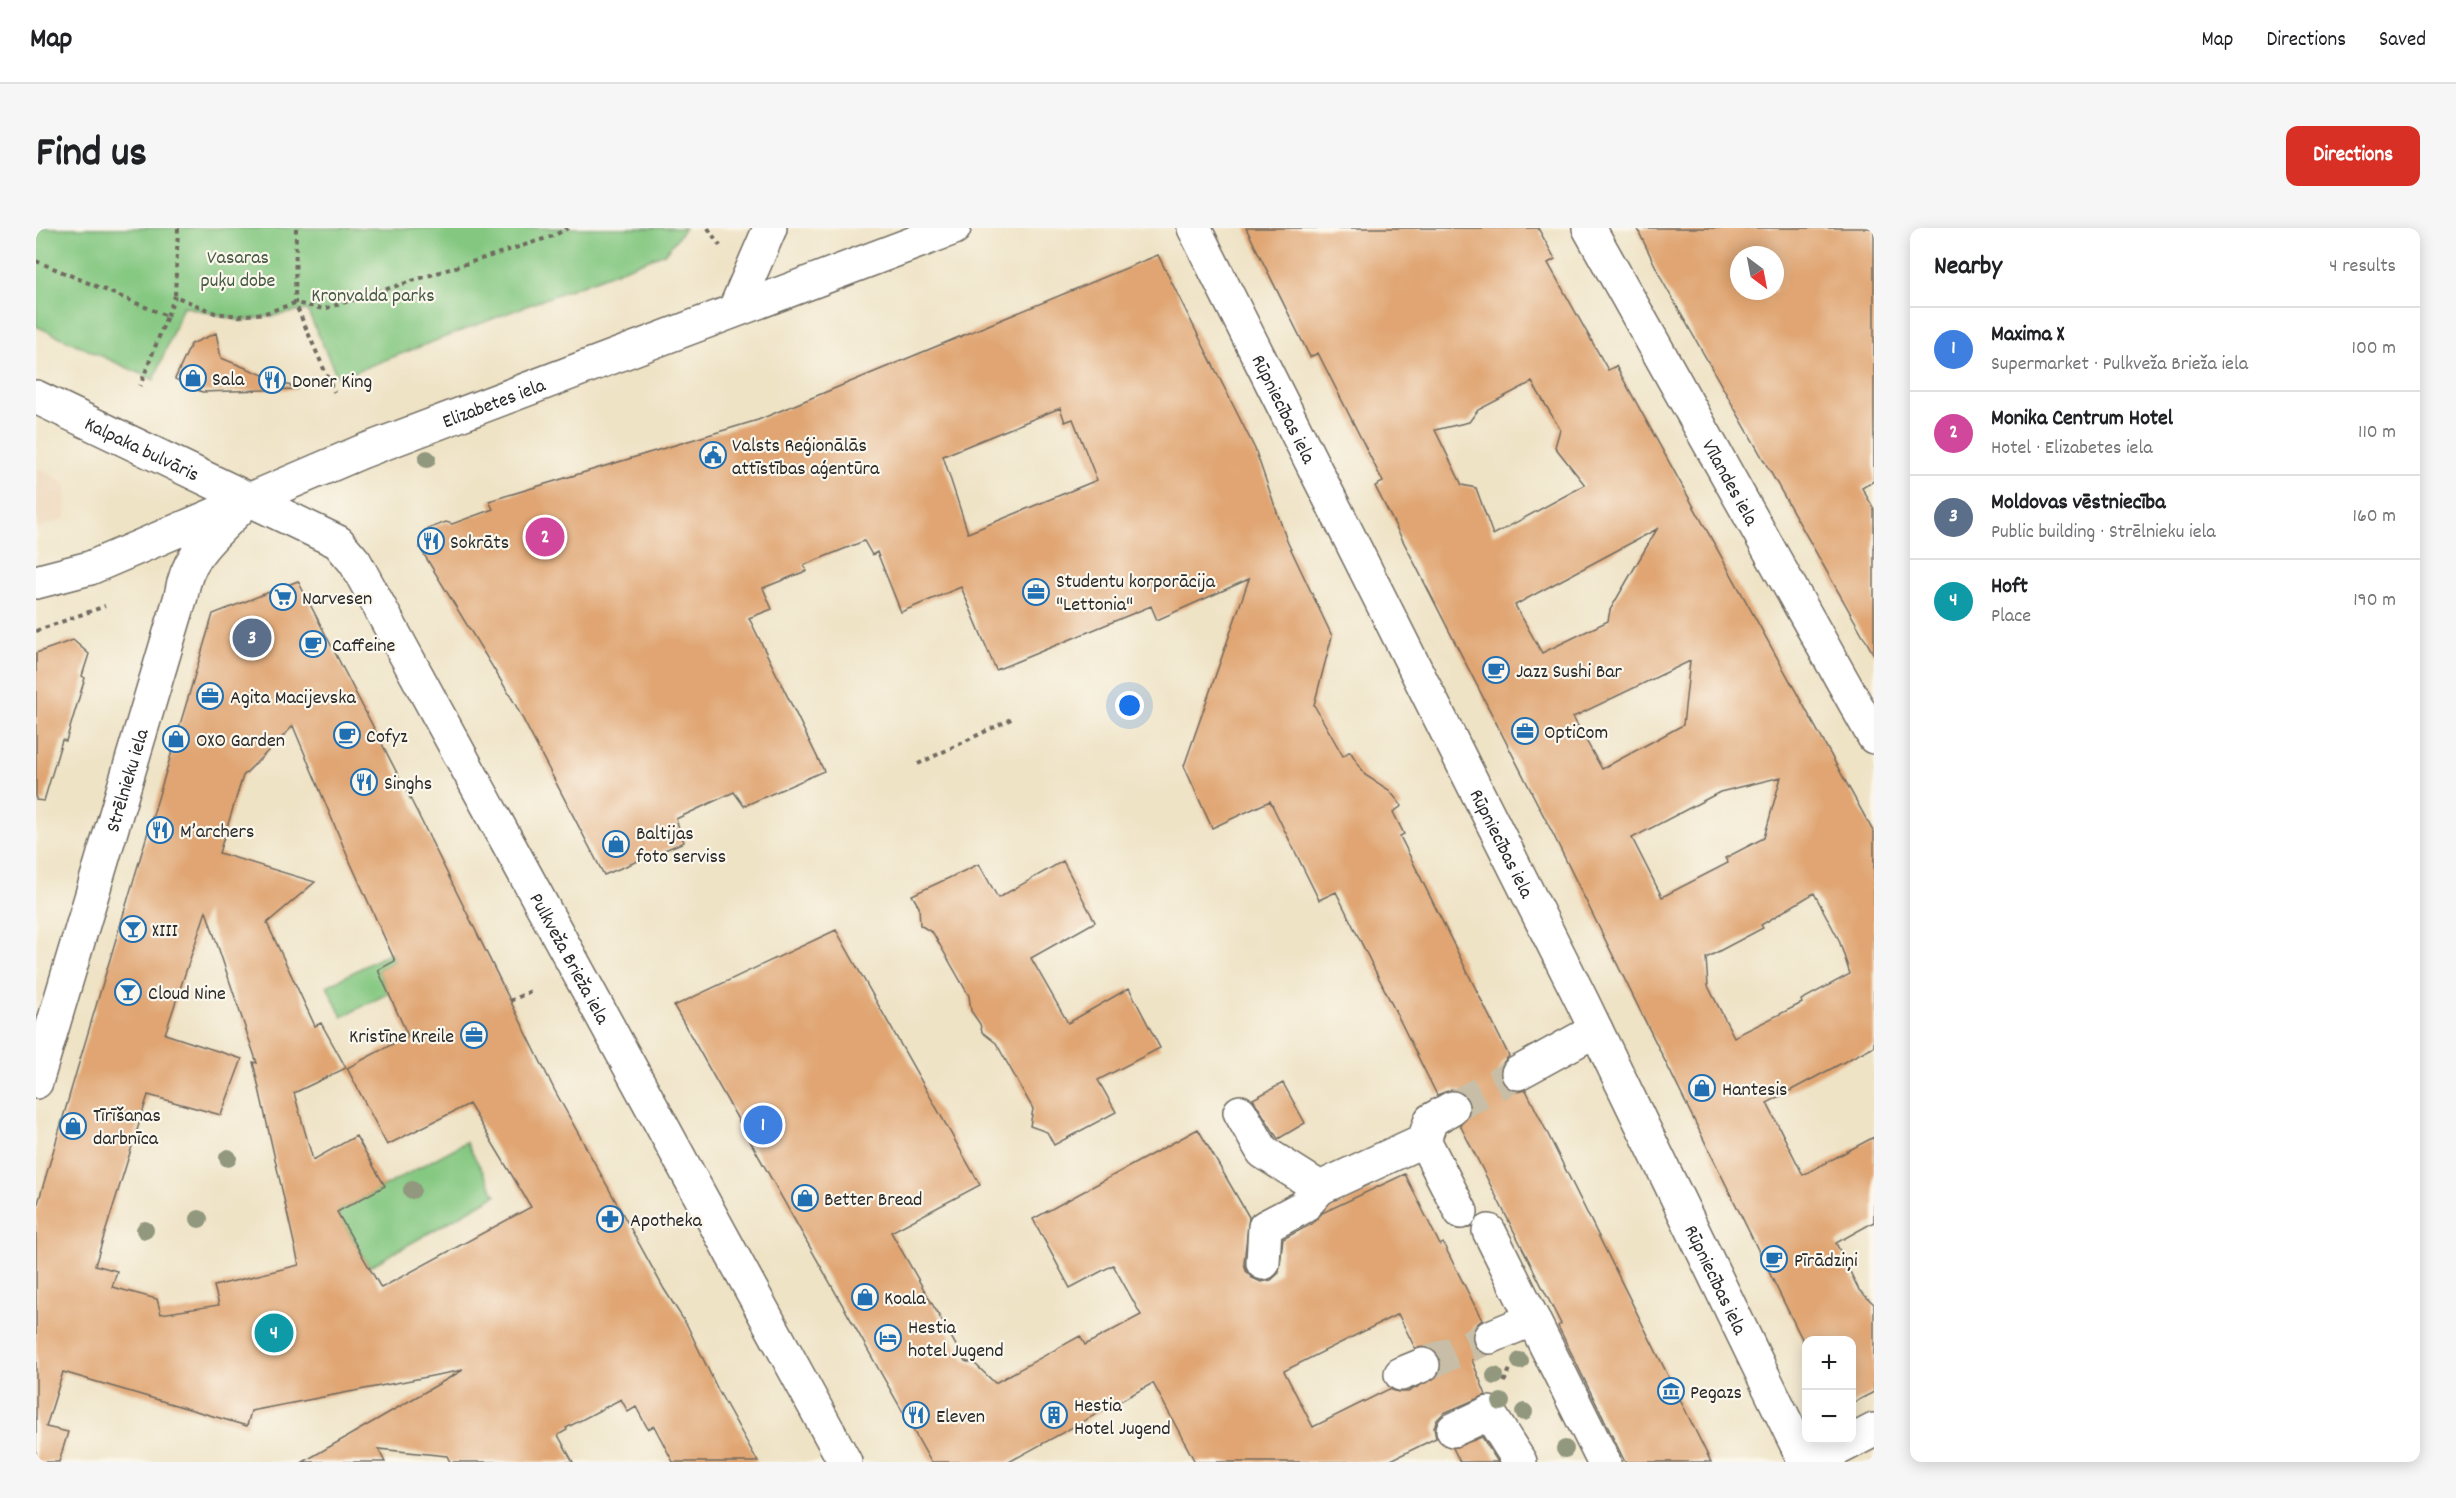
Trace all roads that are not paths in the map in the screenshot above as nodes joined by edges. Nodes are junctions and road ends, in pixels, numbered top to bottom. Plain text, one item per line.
1 (770, 228) edge
2 (954, 228) edge
3 (1194, 228) edge
4 (1589, 228) edge
5 (735, 309) junction
6 (36, 397) edge
7 (250, 497) junction
8 (36, 582) edge
9 (1874, 737) edge
10 (1596, 1030) junction
11 (1518, 1072) tunnel mouth
12 (36, 1082) edge
13 (1452, 1108) tunnel mouth
14 (1240, 1112) dead end
15 (1424, 1140) junction
16 (1320, 1188) junction
17 (1461, 1212) dead end
18 (1489, 1231) dead end
19 (1263, 1263) dead end
20 (1537, 1328) junction
21 (1490, 1337) tunnel mouth
22 (1453, 1430) dead end
23 (1874, 1430) edge
24 (1595, 1459) edge
25 (845, 1462) edge
26 (1520, 1462) edge
27 (1805, 1462) edge
28 (1812, 1462) edge

1 - 5 street
2 - 5 street, Elizabetes iela
3 - 10 street, Rūpniecības iela
4 - 9 street, Vīlandes iela
5 - 7 street, Elizabetes iela
6 - 7 street, Kalpaka bulvāris
7 - 8 street, Elizabetes iela
7 - 12 street, Strēlnieku iela
7 - 25 street, Pulkveža Brieža iela
10 - 11 street
10 - 27 street, Rūpniecības iela
13 - 15 street
14 - 16 street
15 - 16 street
15 - 17 street
16 - 19 street
18 - 20 street
20 - 21 street
20 - 24 street
22 - 26 street
23 - 28 street

